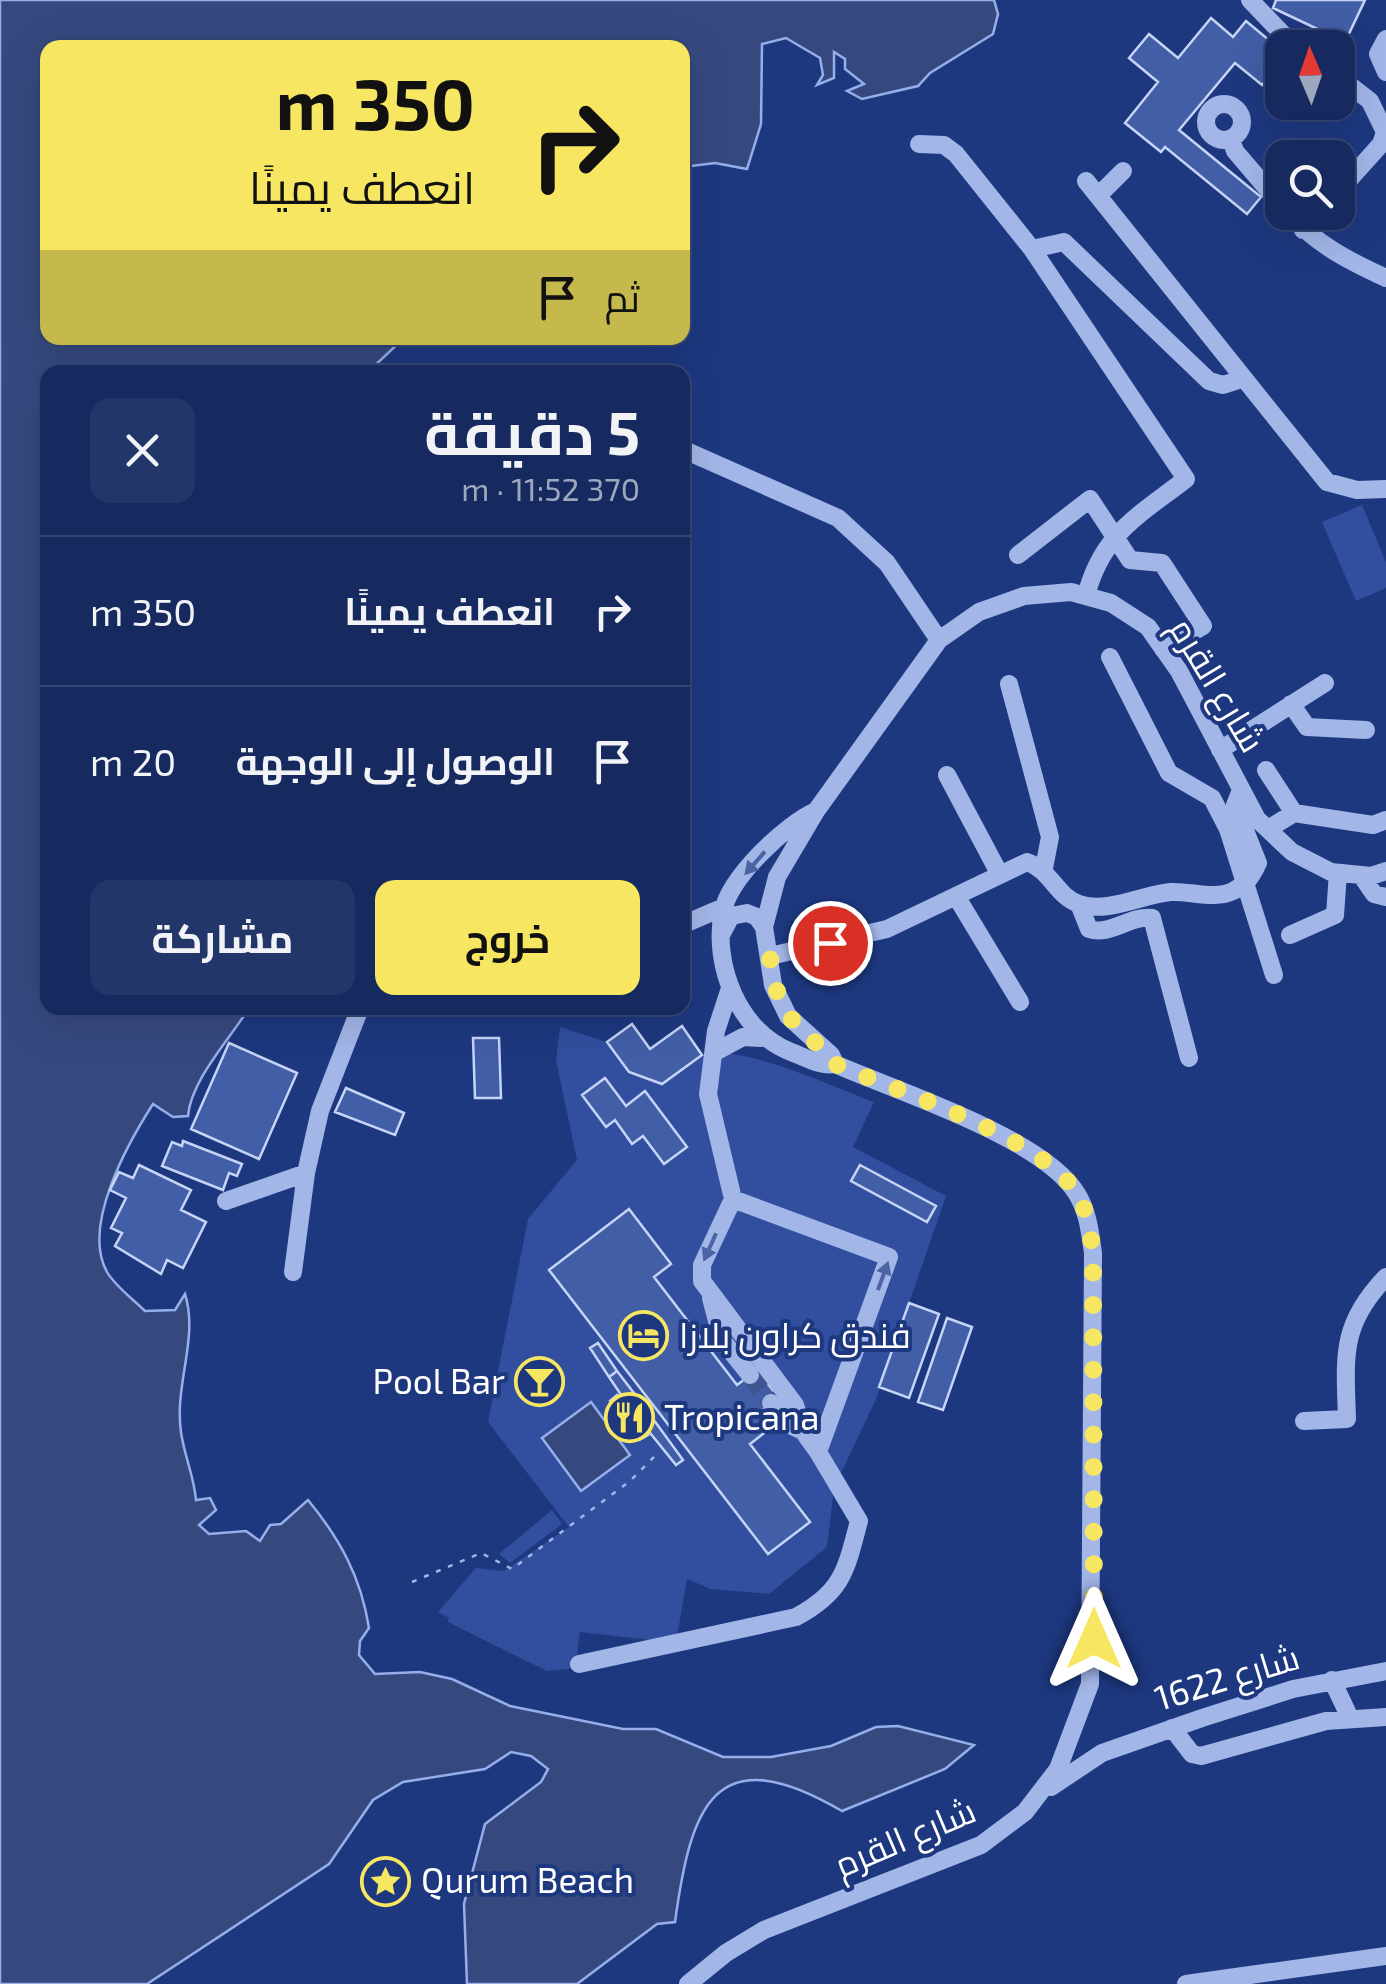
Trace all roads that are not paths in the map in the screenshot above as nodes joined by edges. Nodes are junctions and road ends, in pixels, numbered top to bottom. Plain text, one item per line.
1 (1250, 0) edge
2 (1276, 30) edge
3 (1386, 39) edge
4 (1386, 72) edge
5 (1355, 88) edge
6 (1366, 96) junction
7 (1231, 139) dead end
8 (919, 144) dead end
9 (1123, 171) dead end
10 (1355, 172) edge
11 (1265, 186) edge
12 (1303, 230) edge
13 (1032, 249) junction
14 (1386, 278) edge
15 (1242, 379) junction
16 (690, 453) edge
17 (1386, 490) edge
18 (1115, 534) junction
19 (1018, 555) dead end
20 (1086, 596) junction
21 (939, 640) junction
22 (1163, 649) junction
23 (1110, 657) dead end
24 (1325, 683) dead end
25 (1009, 684) dead end
26 (1292, 704) junction
27 (1366, 730) dead end
28 (1220, 750) junction
29 (1266, 770) dead end
30 (947, 774) dead end
31 (1242, 790) junction
32 (816, 811) junction
33 (1294, 813) junction
34 (1386, 820) edge
35 (1268, 829) junction
36 (1044, 868) junction
37 (1386, 871) edge
38 (1338, 873) junction
39 (999, 874) junction
40 (1361, 875) junction
41 (1242, 885) junction
42 (956, 896) junction
43 (1386, 897) edge
44 (1079, 904) junction
45 (724, 907) junction
46 (690, 922) edge
47 (764, 927) junction
48 (722, 934) junction
49 (1290, 936) dead end
50 (770, 956) junction
51 (1274, 975) dead end
52 (773, 984) junction
53 (734, 997) junction
54 (1020, 1002) dead end
55 (357, 1015) edge
56 (761, 1038) junction
57 (715, 1052) junction
58 (1189, 1058) dead end
59 (835, 1064) junction
60 (306, 1173) junction
61 (732, 1199) junction
62 (226, 1201) dead end
63 (293, 1272) dead end
64 (1386, 1277) edge
65 (710, 1297) junction
66 (750, 1375) tunnel mouth
67 (771, 1404) tunnel mouth
68 (1304, 1421) dead end
69 (804, 1430) junction
70 (818, 1452) junction
71 (579, 1664) dead end
72 (1386, 1671) edge
73 (1332, 1680) junction
74 (1386, 1717) edge
75 (1350, 1718) junction
76 (1172, 1728) junction
77 (1042, 1793) junction
78 (1386, 1956) edge
79 (688, 1984) edge
80 (1186, 1984) edge

1 - 2 street
3 - 4 street
4 - 6 street
5 - 6 street
6 - 10 street
7 - 11 street
8 - 13 street
9 - 15 street
12 - 14 street
13 - 15 street
13 - 18 street
15 - 17 street
16 - 21 street
18 - 19 street
18 - 20 street
18 - 22 street
20 - 21 street, شارع القرم
20 - 22 street, شارع القرم
21 - 32 street, شارع القرم
22 - 28 street, شارع القرم
23 - 41 street
24 - 26 street
25 - 36 street
26 - 27 street
26 - 28 street
28 - 31 street, شارع القرم
29 - 33 street
30 - 39 street
31 - 35 street, شارع القرم
31 - 41 street
32 -> 45 street, شارع القرم
32 - 47 street, شارع القرم
33 - 34 street
33 - 35 street
35 - 38 street, شارع القرم
36 - 39 street
36 - 44 street
37 - 40 street, شارع القرم
38 - 40 street, شارع القرم
38 - 49 street
39 - 42 street
40 - 43 street
41 - 44 street
41 - 51 street
42 - 50 street
42 - 54 street
44 - 58 street
45 - 46 street
45 - 48 street, شارع القرم
47 - 48 street
47 - 50 street, شارع القرم
48 - 53 street, شارع القرم
50 - 52 street, شارع القرم
52 - 53 street
52 - 59 street, شارع القرم
53 - 56 street, شارع القرم
53 - 57 street
55 - 60 street
56 - 57 street
56 - 59 street, شارع القرم
57 - 61 street
59 - 77 street, شارع القرم
60 - 62 street
60 - 63 street
61 -> 65 street
70 -> 61 street
64 - 68 street
65 - 66 street
65 - 69 street
67 - 69 street
69 - 70 street
70 - 71 street
72 - 73 street, 1622 شارع
73 - 75 street
73 - 76 street, 1622 شارع
74 - 75 street
75 - 76 street
76 - 77 street, 1622 شارع
77 - 79 street, شارع القرم
78 - 80 street

